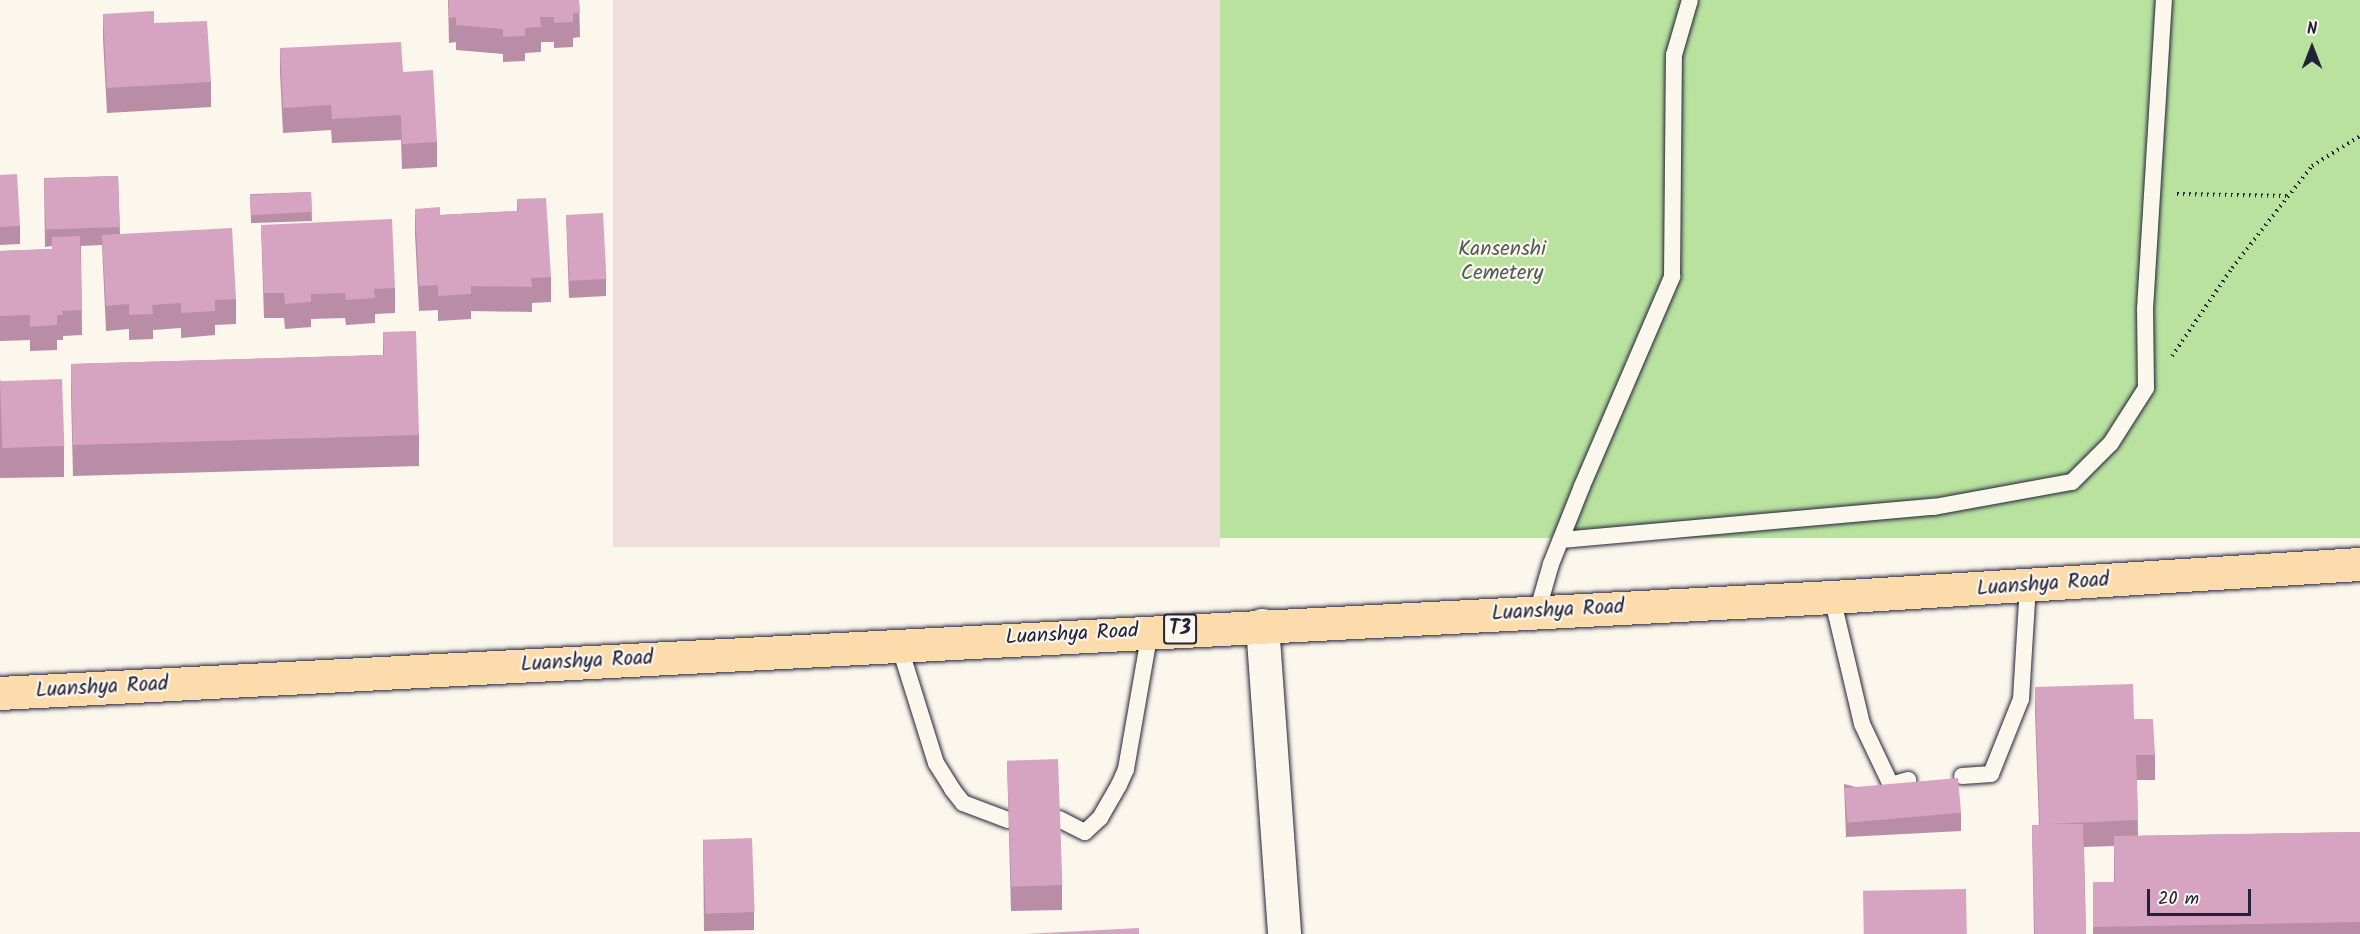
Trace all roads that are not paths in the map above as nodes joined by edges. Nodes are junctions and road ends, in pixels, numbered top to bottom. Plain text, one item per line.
1 (1690, 0) edge
2 (2164, 0) edge
3 (1560, 540) junction
4 (2360, 564) edge
5 (2028, 586) junction
6 (1832, 597) junction
7 (1537, 613) junction
8 (1262, 625) junction
9 (1150, 631) junction
10 (899, 645) junction
11 (0, 693) edge
12 (1962, 776) dead end
13 (1908, 780) edge
14 (1059, 819) edge
15 (1008, 820) edge
16 (1284, 934) edge

1 - 3 lane
2 - 3 lane
3 - 7 lane
4 - 5 highway, Luanshya Road / T3
5 - 6 highway, Luanshya Road / T3
5 - 12 lane
6 - 7 highway, Luanshya Road / T3
6 - 13 lane
7 - 8 highway, Luanshya Road / T3
8 - 9 highway, Luanshya Road / T3
8 - 16 street
9 - 10 highway, Luanshya Road / T3
9 - 14 lane
10 - 11 highway, Luanshya Road / T3
10 - 15 lane

